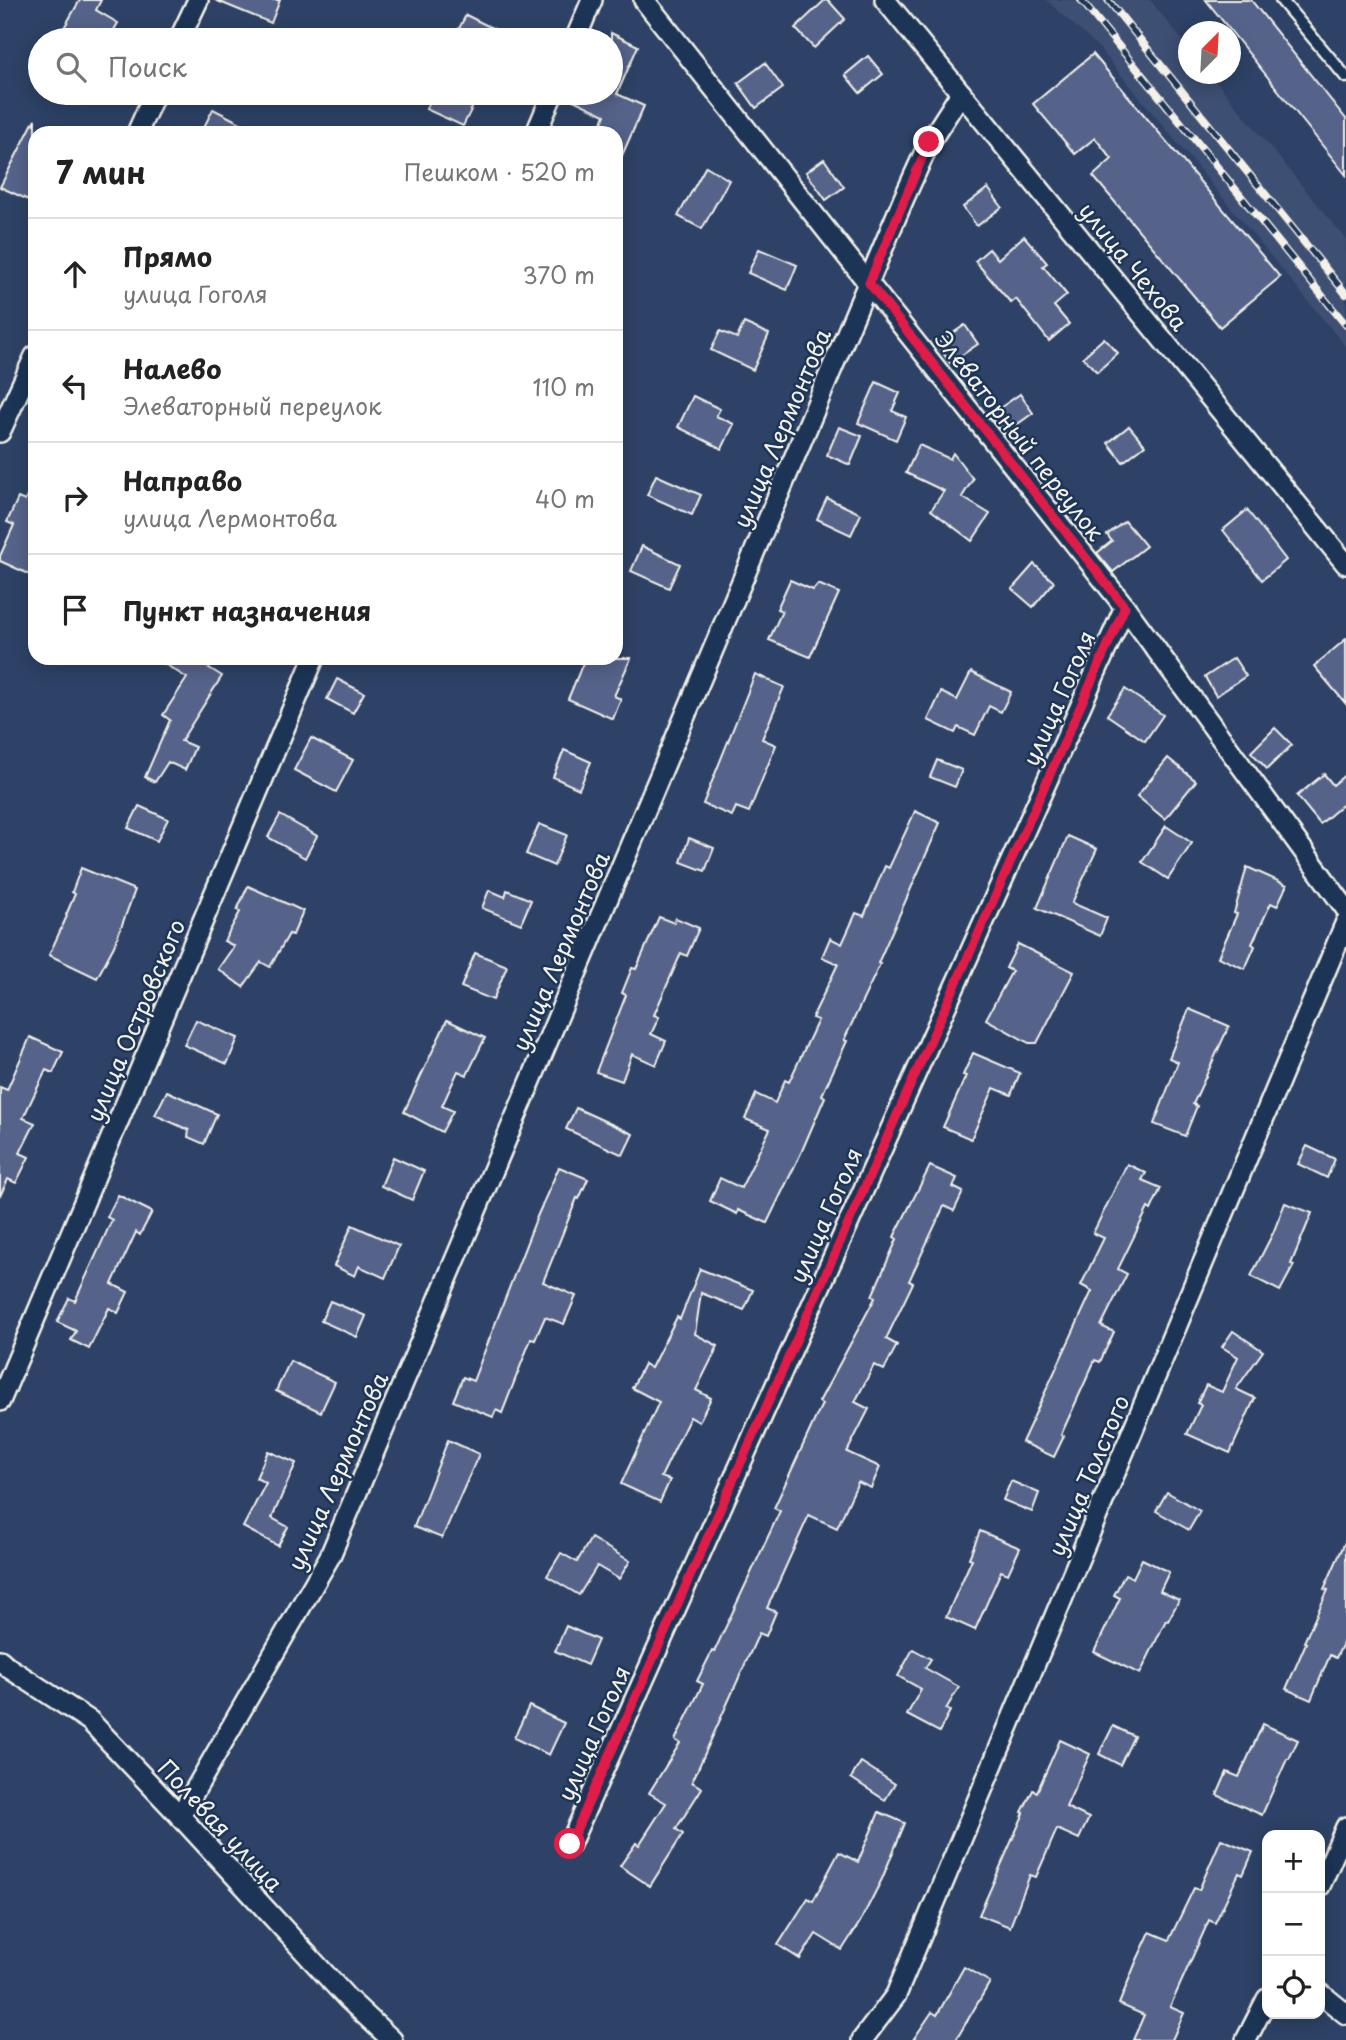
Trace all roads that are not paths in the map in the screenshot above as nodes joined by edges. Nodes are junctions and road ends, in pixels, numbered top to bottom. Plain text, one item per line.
1 (198, 0) edge
2 (592, 0) edge
3 (645, 0) edge
4 (885, 0) edge
5 (1281, 0) edge
6 (185, 28) edge
7 (580, 28) edge
8 (1346, 78) edge
9 (961, 93) junction
10 (150, 105) edge
11 (548, 105) edge
12 (140, 126) edge
13 (539, 126) edge
14 (869, 283) junction
15 (28, 371) edge
16 (0, 432) edge
17 (1346, 564) edge
18 (1125, 607) junction
19 (311, 665) edge
20 (1346, 909) edge
21 (1346, 922) edge
22 (0, 1401) edge
23 (0, 1660) edge
24 (180, 1816) junction
25 (1346, 1827) edge
26 (570, 1844) dead end
27 (1325, 1875) edge
28 (1325, 1997) edge
29 (1262, 2009) edge
30 (1346, 2014) edge
31 (392, 2040) edge
32 (862, 2040) edge
33 (1246, 2040) edge

1 - 6 street
2 - 7 street
3 - 14 street, Элеваторный переулок
4 - 9 street, улица Чехова
5 - 8 lane
9 - 14 street, улица Лермонтова
9 - 17 street, улица Чехова
10 - 12 street
11 - 13 street
14 - 18 street, Элеваторный переулок
14 - 24 street, улица Лермонтова
15 - 16 street
18 - 20 street, Элеваторный переулок
18 - 26 street, улица Гоголя
19 - 22 street, улица Островского
21 - 32 street, улица Толстого
23 - 24 street, Полевая улица
24 - 31 street, Полевая улица
25 - 27 street
28 - 30 street
29 - 33 street

